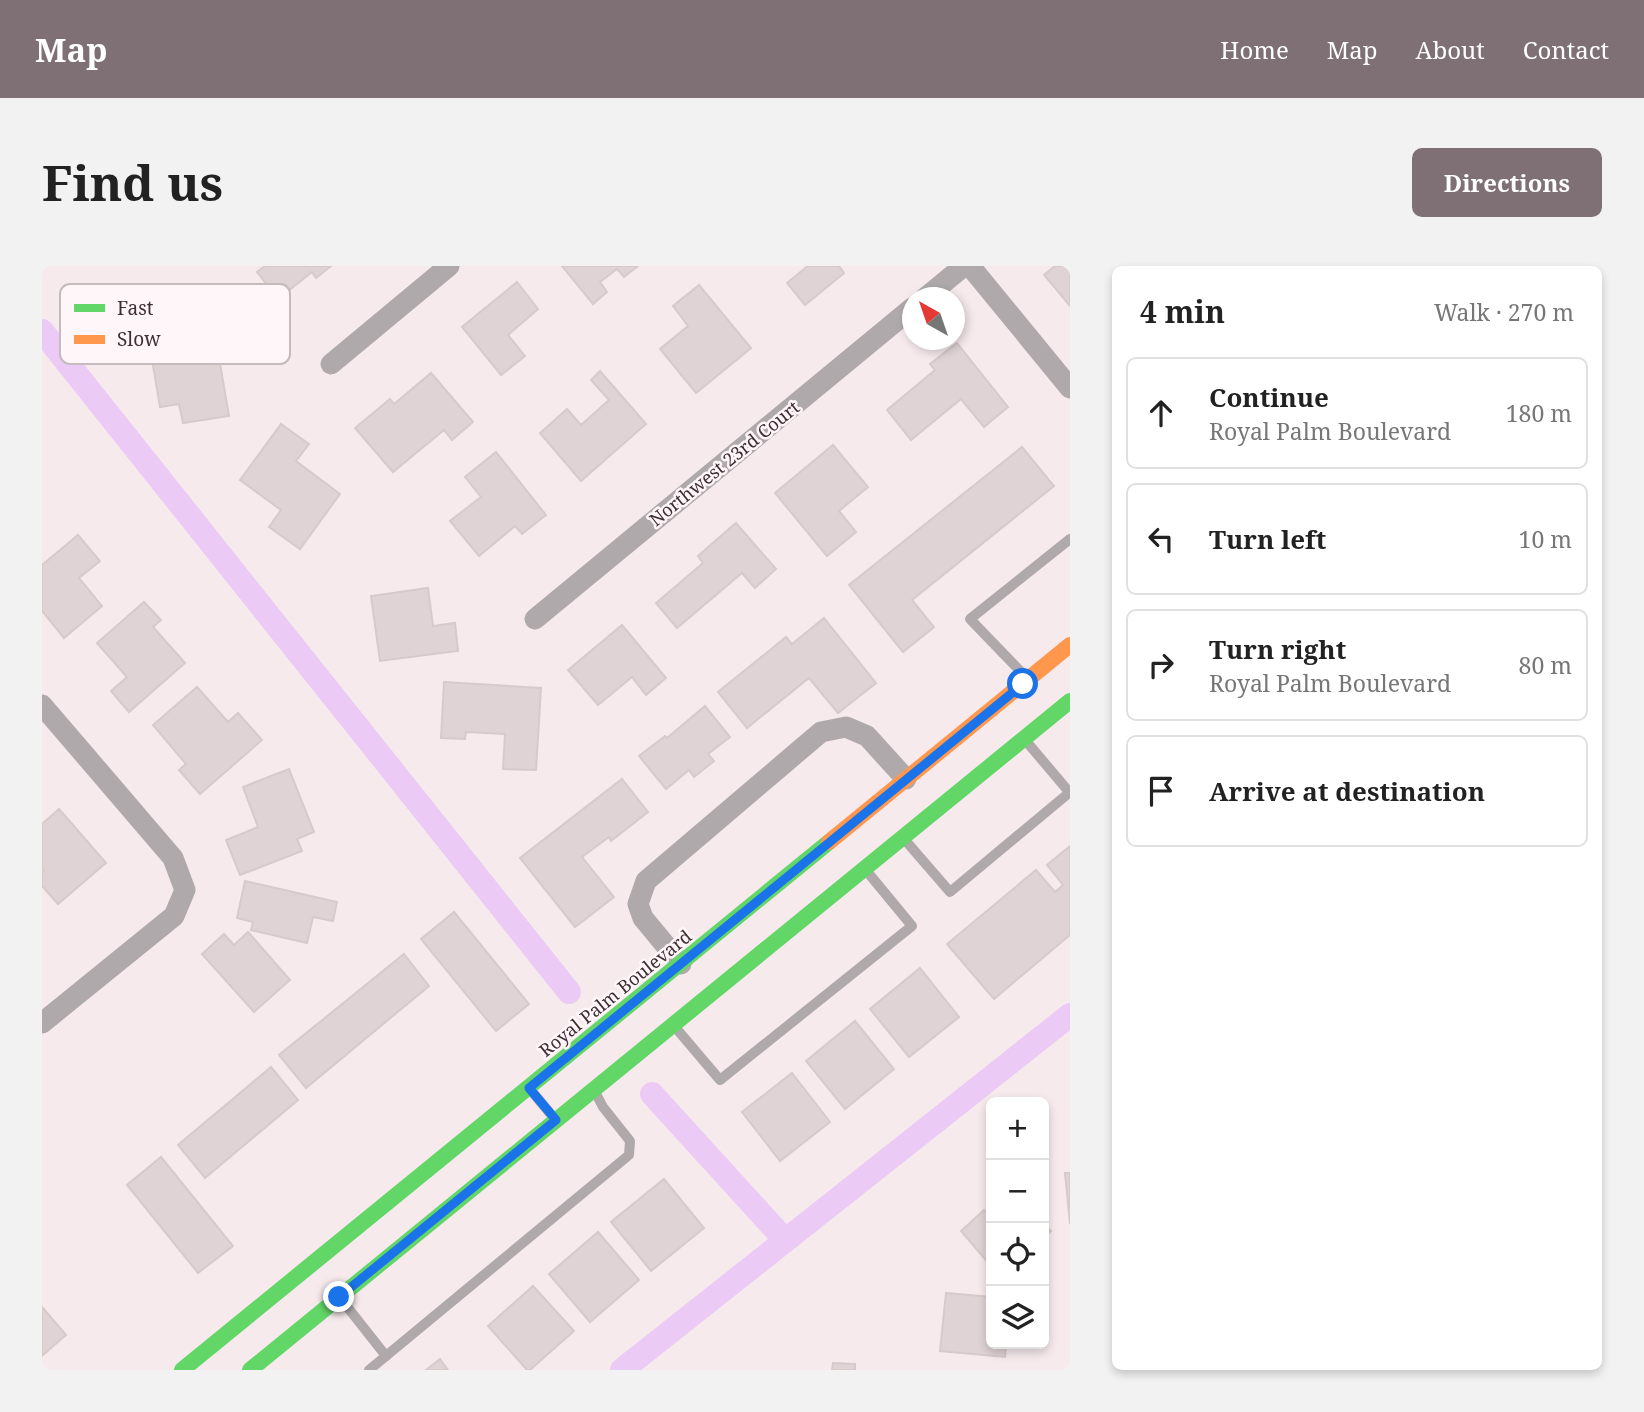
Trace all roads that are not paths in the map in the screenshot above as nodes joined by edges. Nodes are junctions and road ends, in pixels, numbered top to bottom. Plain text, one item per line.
1 (449, 266) edge
2 (964, 266) edge
3 (970, 266) edge
4 (939, 287) edge
5 (902, 316) edge
6 (331, 364) dead end
7 (1070, 388) edge
8 (1070, 539) edge
9 (535, 619) dead end
10 (1070, 645) edge
11 (1028, 679) junction
12 (1070, 701) edge
13 (42, 705) edge
14 (1024, 738) junction
15 (906, 779) junction
16 (1070, 792) edge
17 (903, 837) junction
18 (864, 869) junction
19 (681, 964) junction
20 (42, 1023) edge
21 (673, 1025) junction
22 (529, 1088) junction
23 (594, 1089) junction
24 (556, 1120) junction
25 (339, 1297) junction
26 (386, 1356) junction
27 (182, 1370) edge
28 (250, 1370) edge
29 (369, 1370) edge

1 - 6 street
2 - 4 street
3 - 7 street
5 - 9 street, Northwest 23rd Court
8 - 11 lane
10 - 11 main road, Royal Palm Boulevard
11 - 15 main road, Royal Palm Boulevard
12 - 14 main road
13 - 20 street
14 - 16 lane
14 - 17 main road
15 - 19 main road, Royal Palm Boulevard
15 - 19 street
16 - 17 lane
17 - 18 main road
18 - 21 main road
18 - 21 lane
19 - 22 main road, Royal Palm Boulevard
21 - 23 main road
22 - 24 lane
22 - 27 main road, Royal Palm Boulevard
23 - 24 main road
23 - 26 lane
24 - 25 main road
25 - 26 lane
25 - 28 main road
26 - 29 lane

